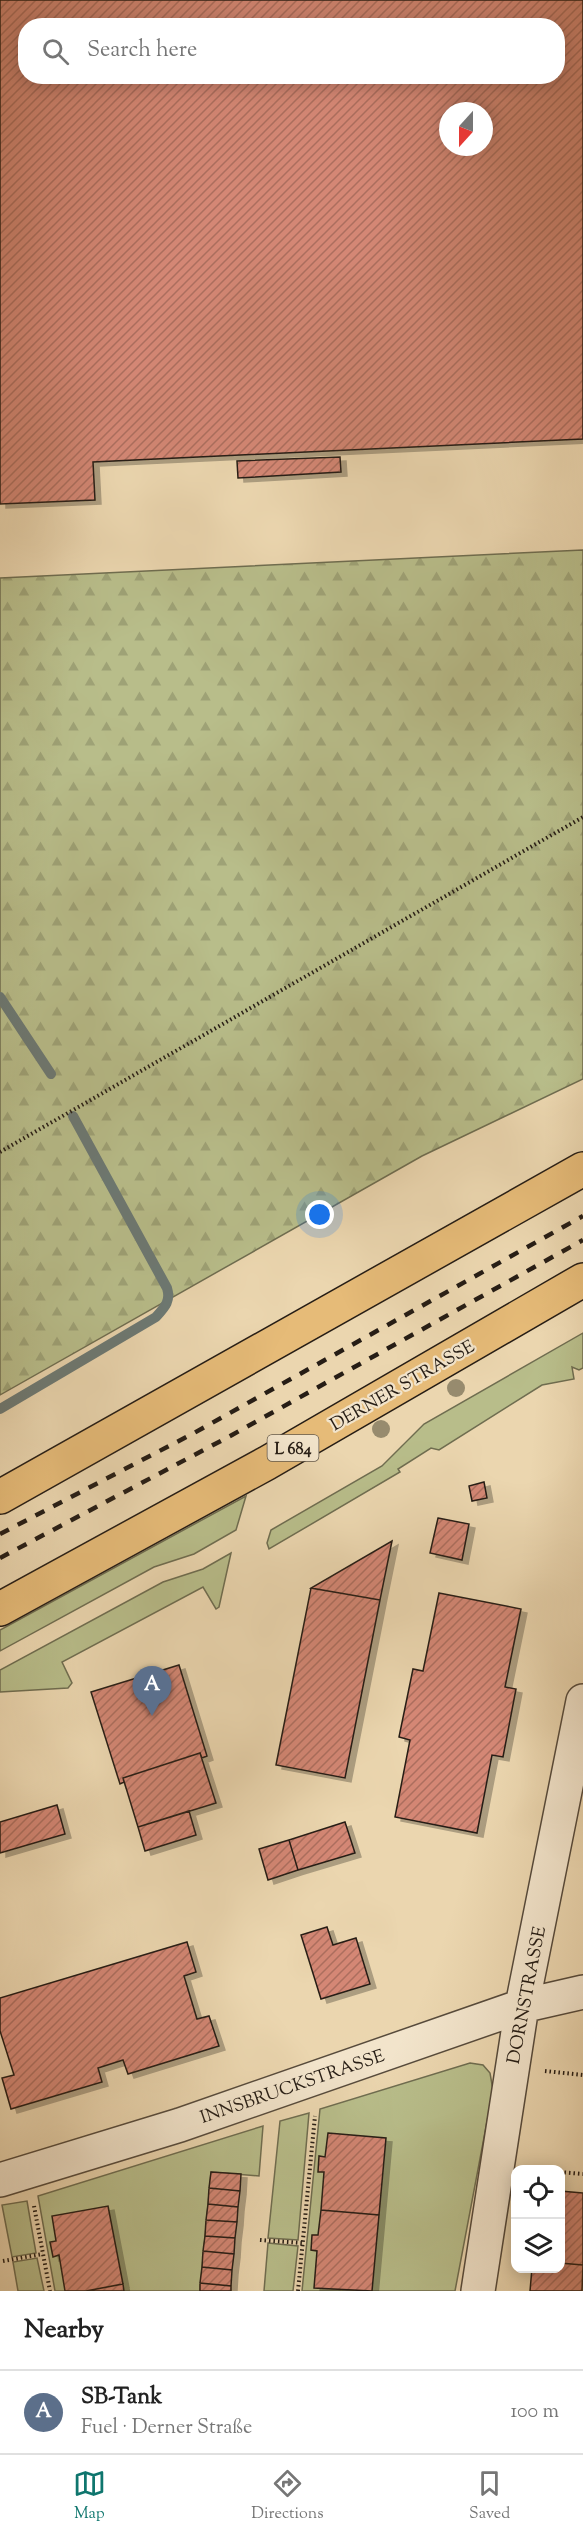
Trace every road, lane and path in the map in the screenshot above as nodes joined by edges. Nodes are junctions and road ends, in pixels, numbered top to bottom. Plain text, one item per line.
1 (583, 817) edge
2 (0, 1152) edge
3 (583, 1170) edge
4 (583, 1280) edge
5 (0, 1497) edge
6 (0, 1609) edge
7 (583, 1701) edge
8 (583, 1992) edge
9 (522, 2006) junction
10 (536, 2070) dead end
11 (583, 2075) edge
12 (318, 2078) junction
13 (565, 2172) edge
14 (583, 2174) edge
15 (14, 2176) edge
16 (260, 2240) dead end
17 (302, 2243) junction
18 (43, 2254) junction
19 (3, 2261) dead end
20 (50, 2291) edge
21 (298, 2291) edge
22 (478, 2291) edge

1 - 2 path
3 - 5 main road
4 - 6 main road, DERNER STRASSE / L 684
7 - 9 street, DORNSTRASSE
8 - 9 street, INNSBRUCKSTRASSE
9 - 12 street, INNSBRUCKSTRASSE
9 - 22 street, DORNSTRASSE
10 - 11 path
12 - 15 street, INNSBRUCKSTRASSE
12 - 17 path
13 - 14 path
15 - 18 path
16 - 17 path
17 - 21 path
18 - 19 path
18 - 20 path

